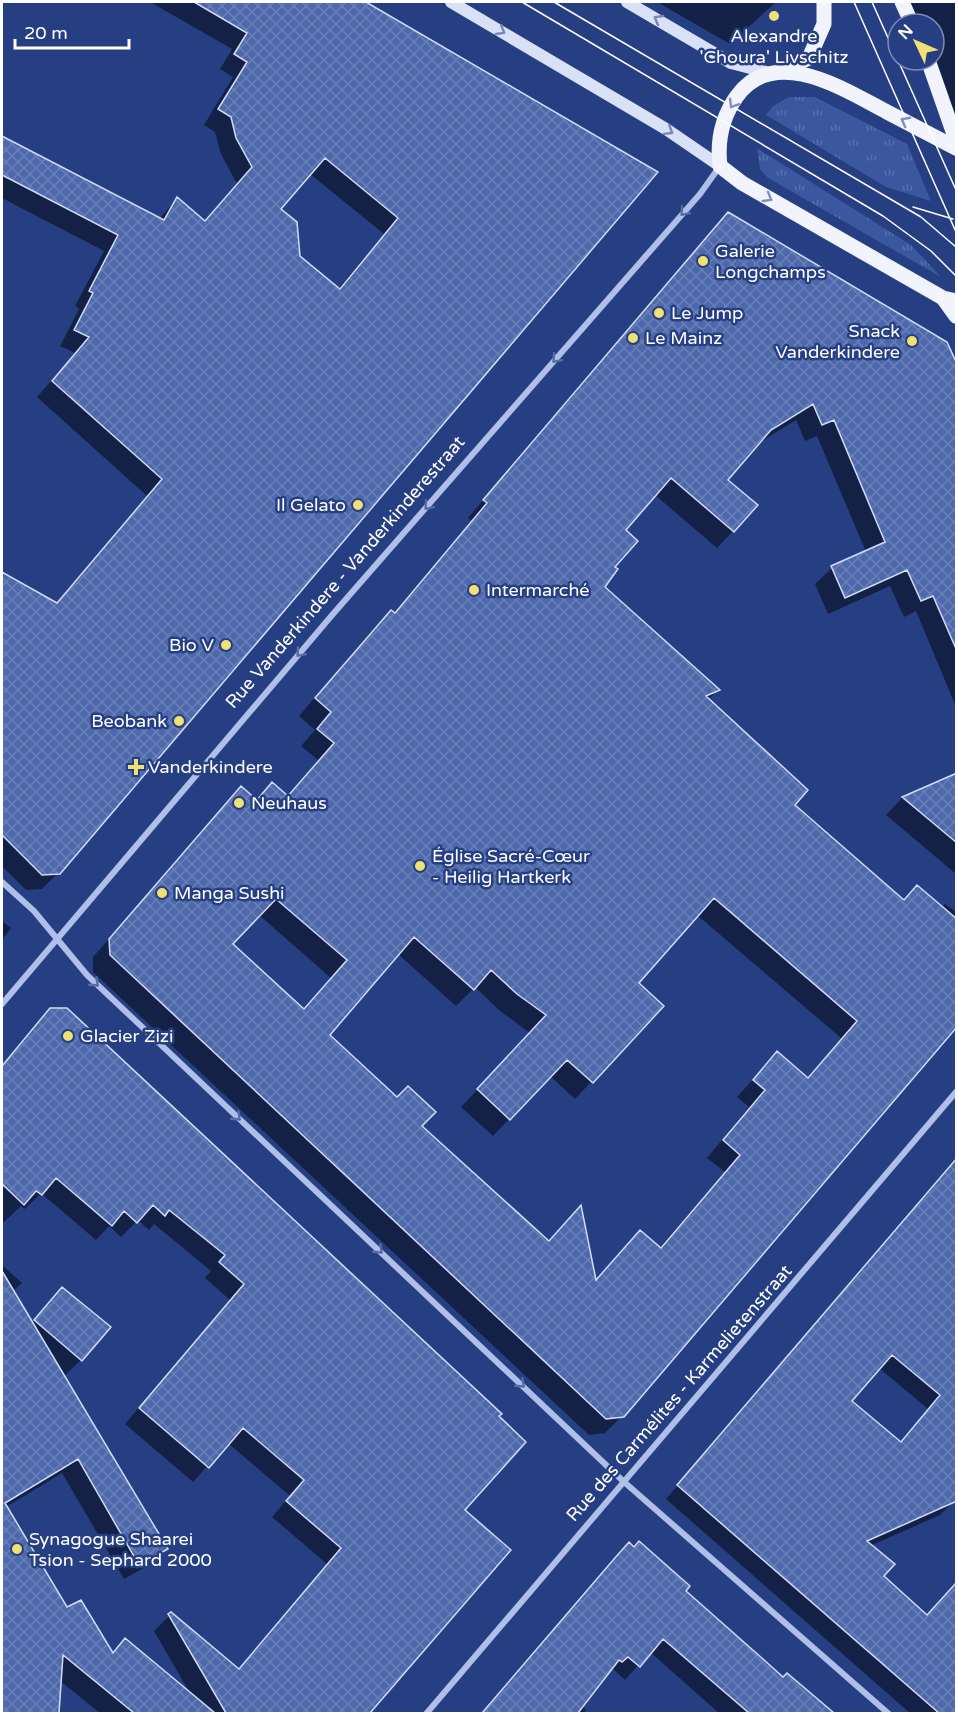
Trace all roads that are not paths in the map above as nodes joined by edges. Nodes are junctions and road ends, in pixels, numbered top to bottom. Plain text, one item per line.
1 (451, 2) edge
2 (627, 2) edge
3 (824, 2) edge
4 (932, 72) edge
5 (774, 74) junction
6 (957, 140) edge
7 (957, 148) edge
8 (720, 166) junction
9 (950, 299) edge
10 (957, 316) edge
11 (2, 882) edge
12 (57, 939) junction
13 (2, 1004) edge
14 (957, 1092) edge
15 (623, 1481) junction
16 (426, 1713) edge
17 (889, 1713) edge

1 -> 8 main road
5 -> 2 main road
3 - 5 main road
4 - 6 main road
7 -> 5 main road
5 -> 8 main road
8 -> 9 main road
8 -> 12 street, Rue Vanderkindere - Vanderkinderestraat
9 - 10 main road
11 - 12 street
12 - 13 street, Rue Vanderkindere - Vanderkinderestraat
12 -> 15 street
14 - 15 street, Rue des Carmélites - Karmelietenstraat
15 - 16 street, Rue des Carmélites - Karmelietenstraat
15 - 17 street

